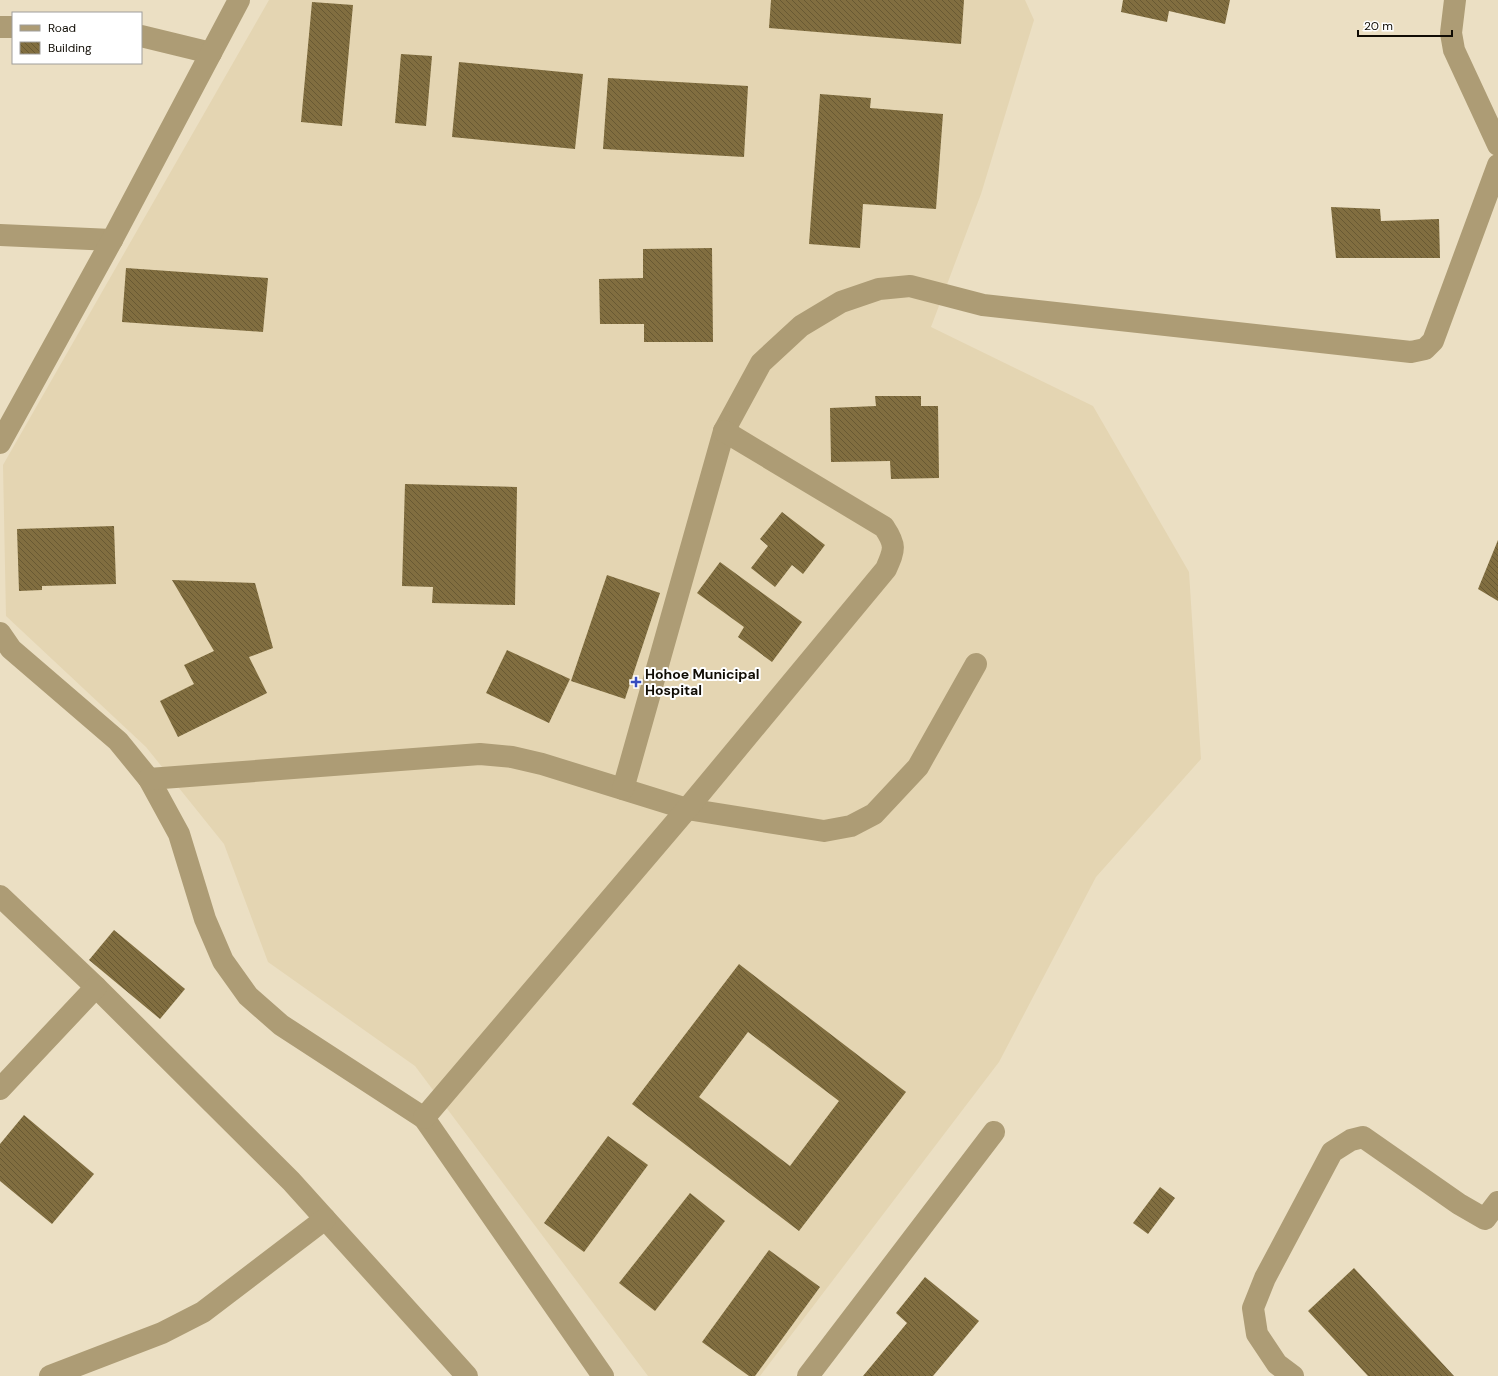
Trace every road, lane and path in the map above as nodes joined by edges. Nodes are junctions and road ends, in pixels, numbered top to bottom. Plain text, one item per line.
1 (239, 0) edge
2 (1455, 0) edge
3 (0, 27) edge
4 (12, 27) edge
5 (142, 36) edge
6 (211, 53) junction
7 (1498, 145) edge
8 (1498, 165) edge
9 (0, 235) edge
10 (112, 240) junction
11 (724, 430) junction
12 (0, 443) edge
13 (0, 633) edge
14 (976, 664) dead end
15 (150, 779) junction
16 (623, 789) junction
17 (687, 809) junction
18 (0, 896) edge
19 (96, 987) junction
20 (0, 1089) edge
21 (424, 1118) junction
22 (994, 1132) dead end
23 (1498, 1202) edge
24 (325, 1219) junction
25 (1491, 1224) edge
26 (50, 1376) edge
27 (467, 1376) edge
28 (603, 1376) edge
29 (808, 1376) edge
30 (1293, 1376) edge

1 - 6 street
2 - 7 street
3 - 4 street
5 - 6 street
6 - 10 street
8 - 11 street
9 - 10 street
10 - 12 street
11 - 16 street
11 - 17 street
13 - 15 street
14 - 17 street
15 - 16 street
15 - 21 street
16 - 17 street
17 - 21 street
18 - 19 street
19 - 20 street
19 - 24 street
21 - 28 street
22 - 29 street
23 - 25 street
24 - 26 street
24 - 27 street
25 - 30 street

